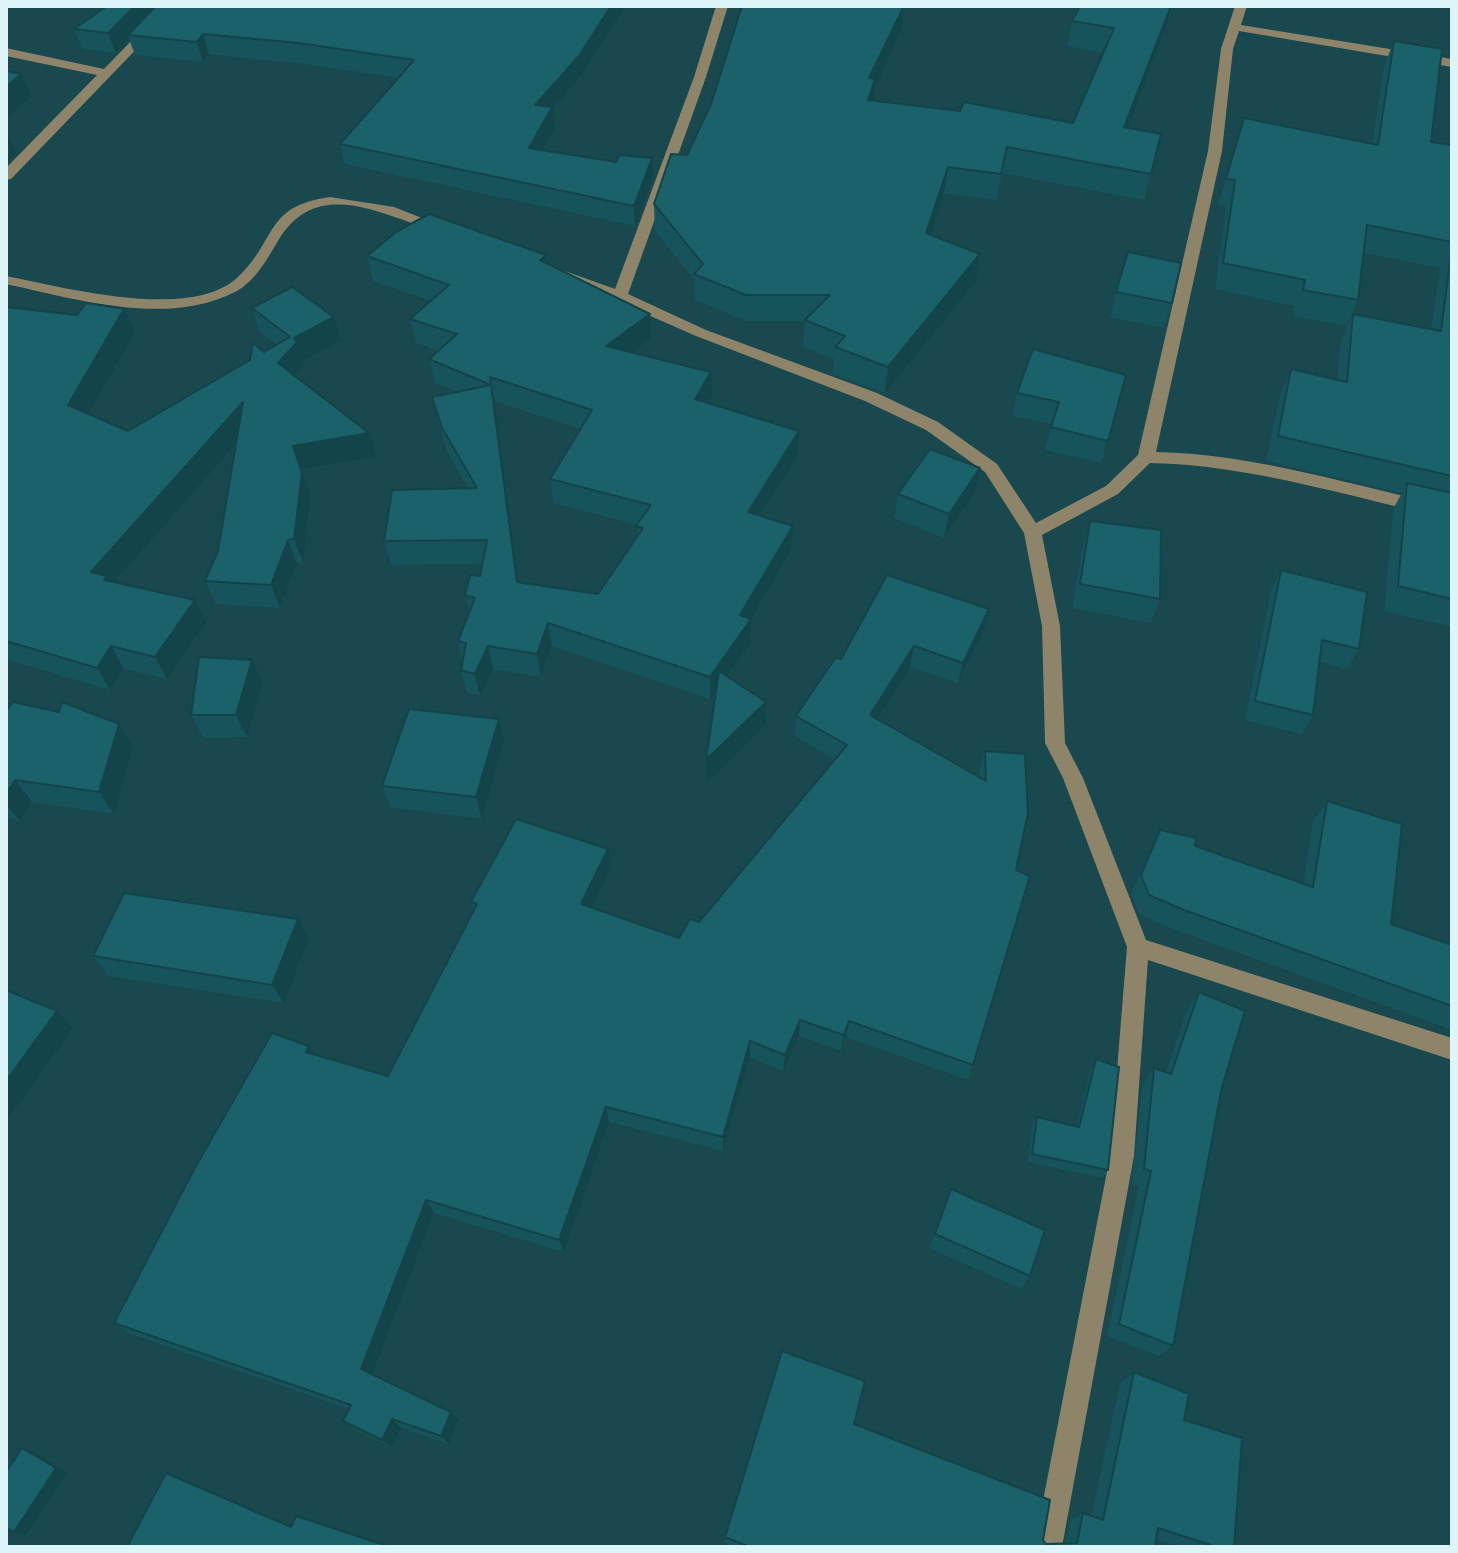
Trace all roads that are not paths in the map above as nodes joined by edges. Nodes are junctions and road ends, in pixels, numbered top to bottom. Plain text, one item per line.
1 (172, 6) edge
2 (722, 6) edge
3 (1241, 6) edge
4 (1234, 27) junction
5 (6, 52) edge
6 (1452, 63) edge
7 (105, 73) junction
8 (6, 176) edge
9 (455, 234) edge
10 (545, 268) edge
11 (6, 280) edge
12 (620, 296) junction
13 (1146, 457) junction
14 (1452, 513) edge
15 (1033, 532) junction
16 (1138, 947) junction
17 (1452, 1049) edge
18 (1048, 1547) edge

1 - 7 street
2 - 12 street
3 - 4 street
4 - 6 street
4 - 13 street
5 - 7 street
7 - 8 street
9 - 11 street
10 - 12 street
12 - 15 street
13 - 14 street
13 - 15 street
15 - 16 street
16 - 17 street
16 - 18 street

